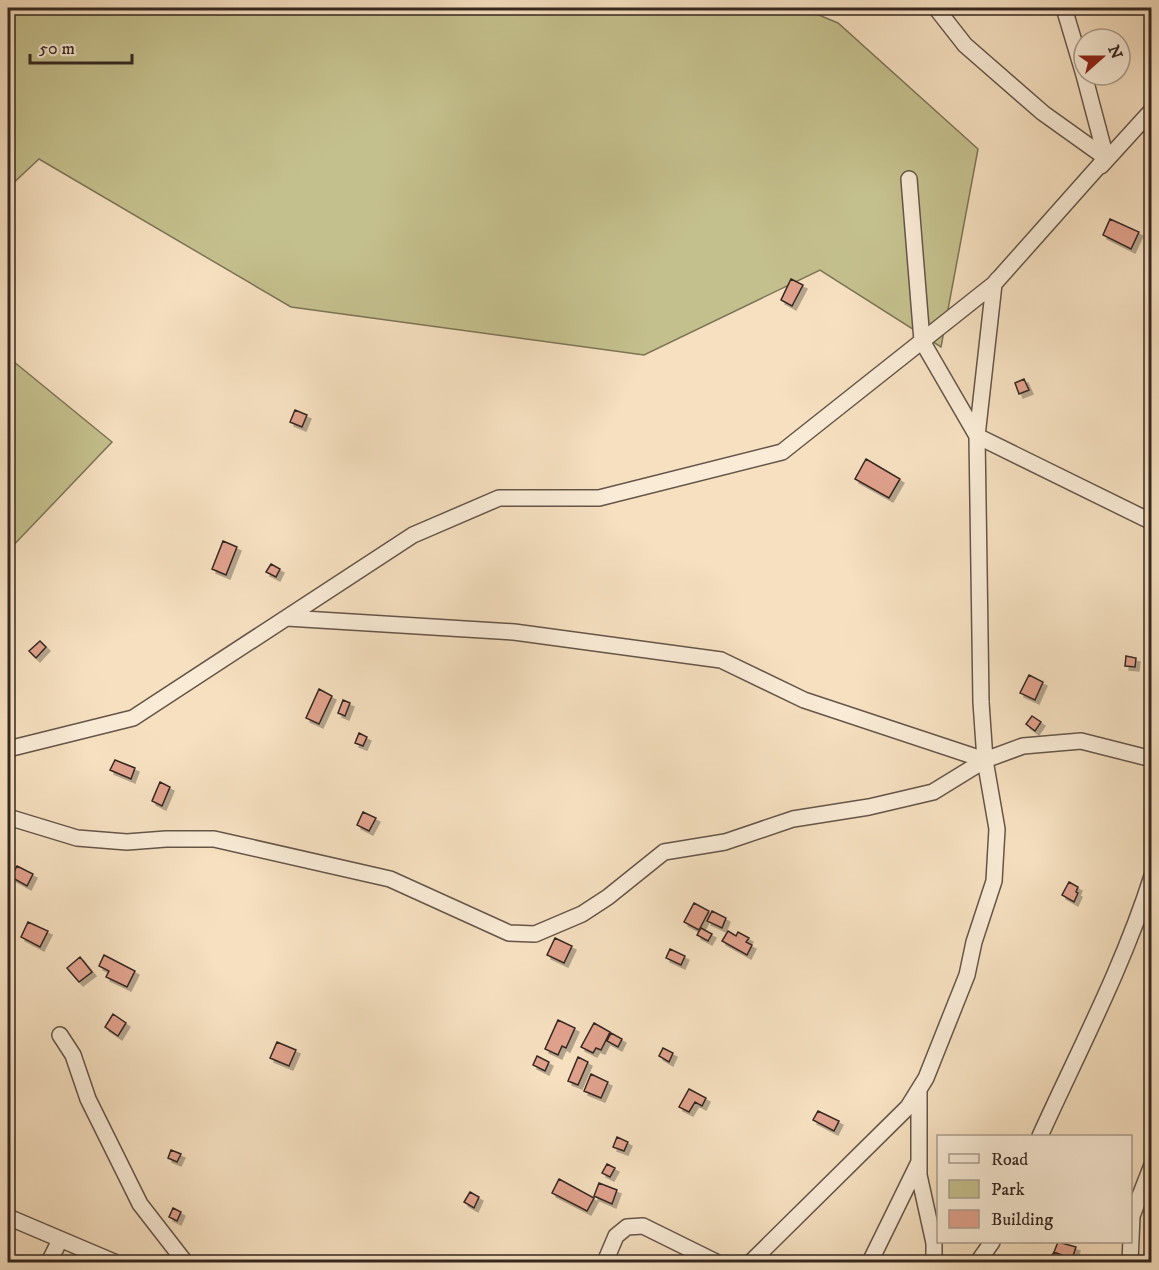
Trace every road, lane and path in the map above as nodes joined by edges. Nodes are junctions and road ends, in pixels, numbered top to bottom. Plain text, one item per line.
1 (936, 8) edge
2 (1064, 8) edge
3 (1072, 35) edge
4 (1087, 87) edge
5 (1152, 111) edge
6 (1106, 158) junction
7 (909, 179) dead end
8 (994, 284) junction
9 (922, 341) junction
10 (977, 436) junction
11 (1152, 522) edge
12 (287, 618) junction
13 (8, 749) edge
14 (1152, 759) edge
15 (985, 760) junction
16 (8, 817) edge
17 (1152, 876) edge
18 (60, 1035) dead end
19 (919, 1092) junction
20 (1041, 1135) edge
21 (919, 1161) junction
22 (1152, 1164) edge
23 (1132, 1216) edge
24 (8, 1218) edge
25 (60, 1240) junction
26 (991, 1243) edge
27 (1131, 1243) edge
28 (49, 1263) edge
29 (114, 1263) edge
30 (184, 1263) edge
31 (605, 1263) edge
32 (716, 1263) edge
33 (751, 1263) edge
34 (870, 1263) edge
35 (934, 1263) edge
36 (978, 1263) edge
37 (1130, 1263) edge

1 - 6 street
2 - 3 street
4 - 6 street
5 - 8 street
6 - 8 street
7 - 9 street
8 - 9 street
8 - 10 street
9 - 10 street
9 - 12 street
10 - 11 street
10 - 15 street
12 - 13 street
12 - 15 street
14 - 15 street
15 - 16 street
15 - 19 street
17 - 20 street
18 - 30 street
19 - 21 street
19 - 33 street
21 - 34 street
21 - 35 street
22 - 23 street
24 - 25 street
25 - 28 street
25 - 29 street
26 - 36 street
27 - 37 street
31 - 32 street

